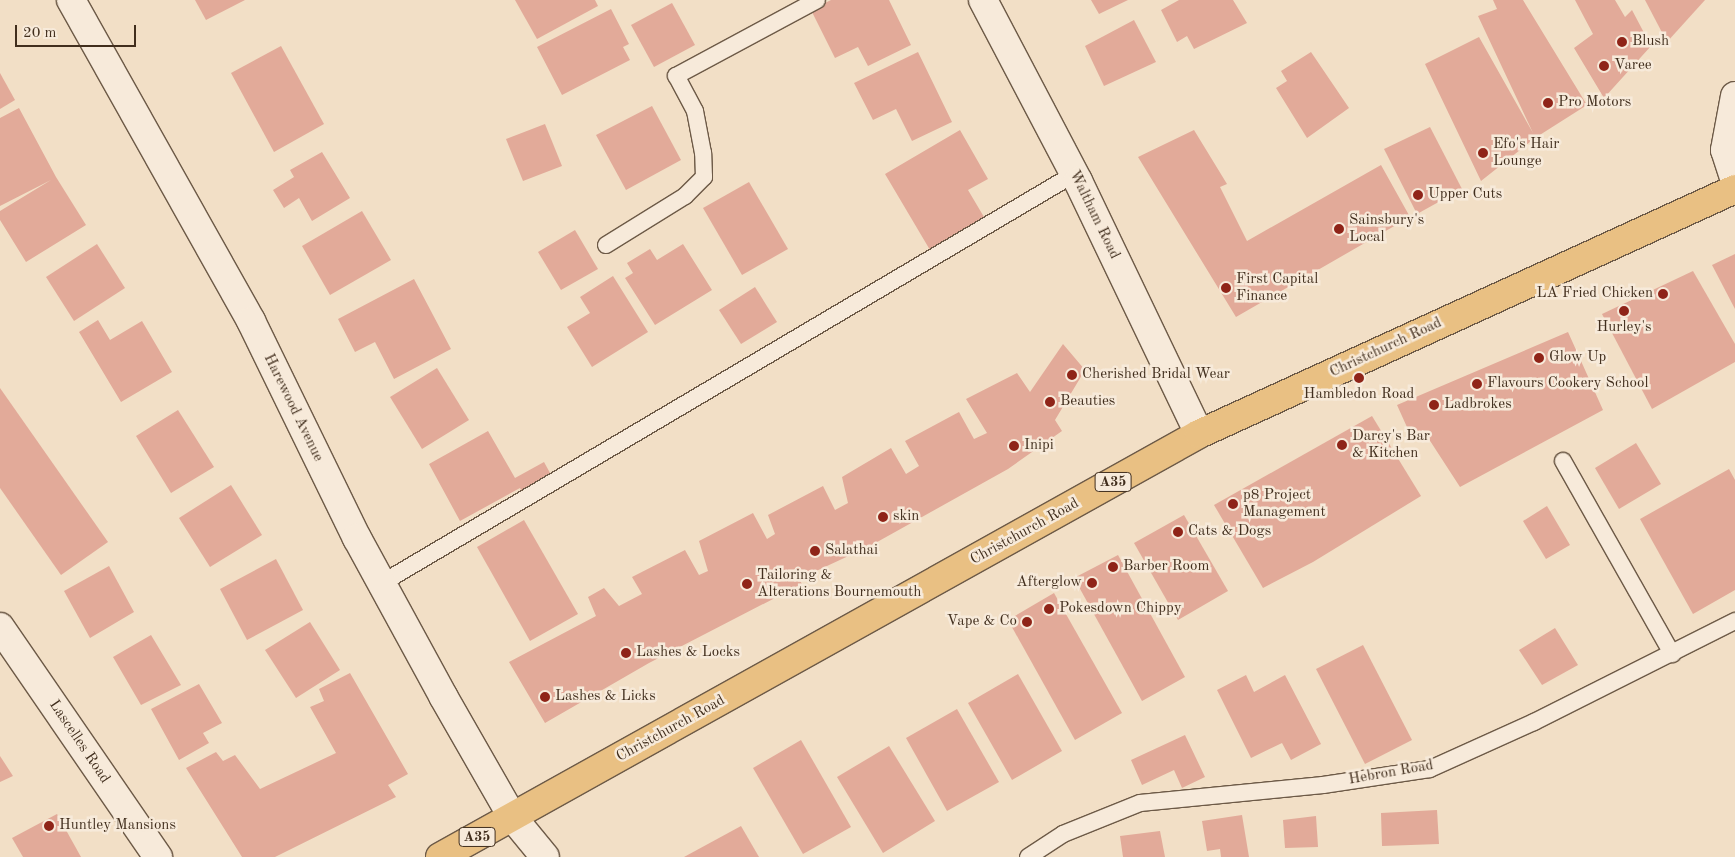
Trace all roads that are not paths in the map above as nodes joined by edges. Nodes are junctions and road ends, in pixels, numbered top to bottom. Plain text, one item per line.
1 (72, 0) edge
2 (817, 0) edge
3 (983, 0) edge
4 (1735, 96) edge
5 (1074, 174) junction
6 (1735, 180) edge
7 (1735, 189) edge
8 (606, 245) dead end
9 (1199, 434) junction
10 (1563, 461) dead end
11 (382, 583) junction
12 (1735, 621) edge
13 (0, 627) edge
14 (1672, 654) junction
15 (513, 818) junction
16 (158, 857) edge
17 (440, 857) edge
18 (545, 857) edge
19 (1028, 857) edge

1 - 11 street, Harewood Avenue
2 - 8 lane
3 - 5 street, Waltham Road
4 - 6 street
5 - 9 street, Waltham Road
5 - 11 lane
7 - 9 main road, Christchurch Road / A35
9 - 15 main road, Christchurch Road / A35
10 - 14 lane
11 - 15 street, Harewood Avenue
12 - 14 lane, Hebron Road
13 - 16 street, Lascelles Road
14 - 19 lane, Hebron Road
15 - 17 main road, Christchurch Road / A35
15 - 18 street, Harewood Avenue

